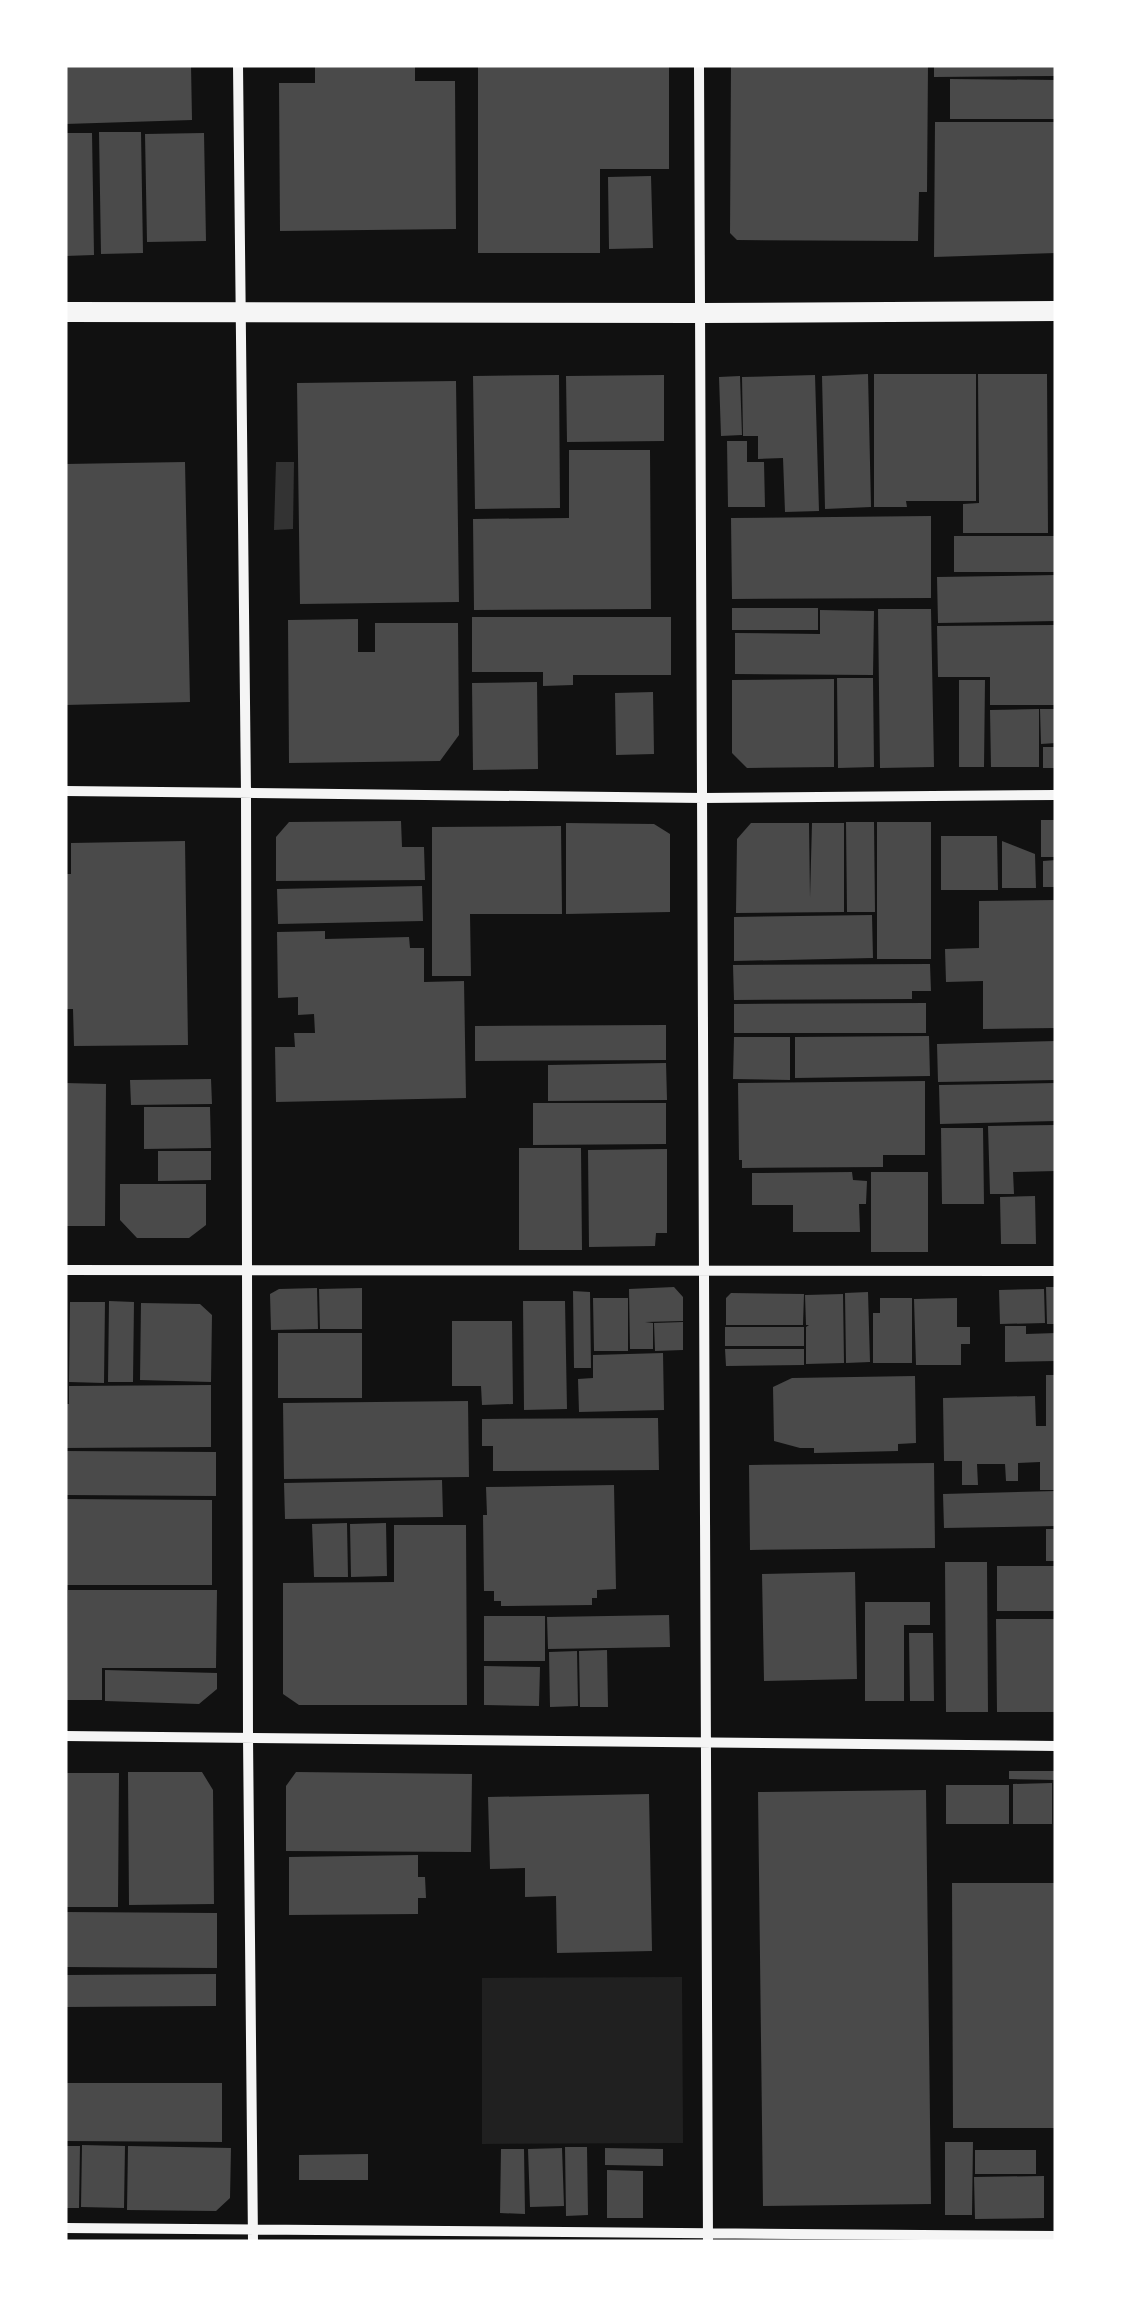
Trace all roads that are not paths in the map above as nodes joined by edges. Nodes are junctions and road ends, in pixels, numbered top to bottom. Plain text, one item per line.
1 (238, 65) edge
2 (698, 65) edge
3 (1056, 311) edge
4 (65, 312) edge
5 (239, 312) junction
6 (700, 313) junction
7 (65, 792) edge
8 (246, 793) junction
9 (1056, 795) edge
10 (703, 798) junction
11 (65, 1270) edge
12 (704, 1271) junction
13 (1056, 1271) edge
14 (246, 1272) junction
15 (65, 1736) edge
16 (248, 1737) junction
17 (706, 1743) junction
18 (1056, 1746) edge
19 (65, 2228) edge
20 (253, 2236) edge
21 (1056, 2236) edge
22 (708, 2238) edge

1 - 5 street
2 - 6 street
3 - 6 main road
4 - 5 main road
5 - 6 main road
5 - 8 street
6 - 10 street
7 - 8 street
8 - 10 street
8 - 14 street
9 - 10 street
10 - 12 street
11 - 14 street
12 - 13 street
12 - 14 street
12 - 17 street
14 - 16 street
15 - 16 street
16 - 17 street
16 - 20 street
17 - 18 street
17 - 22 street
19 - 20 street
20 - 22 street
21 - 22 street

